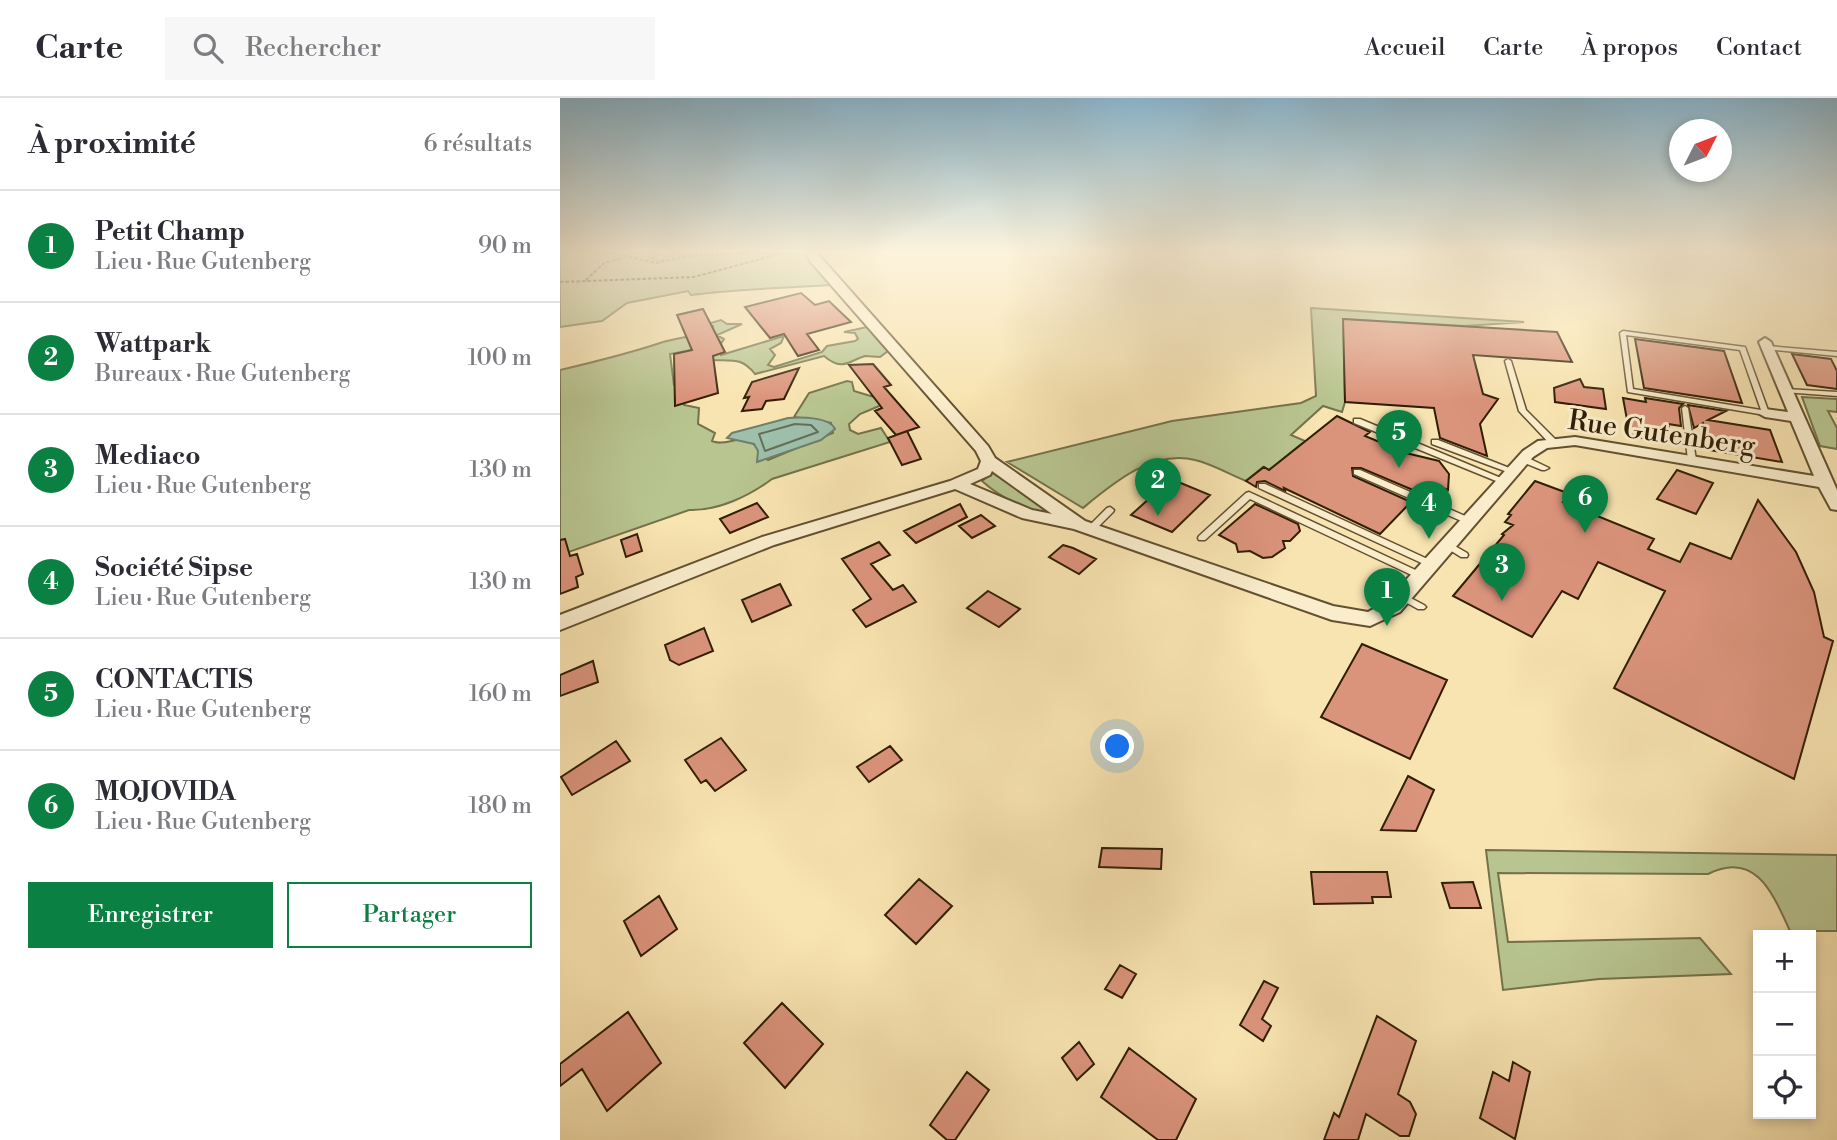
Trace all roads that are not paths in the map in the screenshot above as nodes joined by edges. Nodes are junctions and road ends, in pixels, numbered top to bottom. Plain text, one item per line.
1 (849, 302) edge
2 (1766, 345) joint
3 (1837, 354) edge
4 (1508, 361) dead end
5 (1786, 391) junction
6 (1837, 394) edge
7 (1685, 408) dead end
8 (1765, 413) junction
9 (1797, 417) junction
10 (1357, 421) dead end
11 (1435, 442) dead end
12 (1554, 443) junction
13 (1692, 460) junction
14 (989, 461) junction
15 (1545, 468) dead end
16 (1514, 470) junction
17 (1357, 472) dead end
18 (1825, 483) junction
19 (956, 484) junction
20 (1262, 486) dead end
21 (1837, 505) edge
22 (1110, 510) dead end
23 (1469, 520) junction
24 (1085, 527) junction
25 (1202, 538) dead end
26 (1448, 545) junction
27 (1464, 555) dead end
28 (1426, 570) junction
29 (1402, 597) junction
30 (1421, 607) dead end
31 (560, 623) edge

1 - 14 street, Rue Gutenberg
2 - 3 lane
2 - 5 street
4 - 12 lane
5 - 6 lane
5 - 9 street
7 - 13 lane
8 - 8 lane
8 - 9 street
9 - 18 street
10 - 16 lane
11 - 16 lane
12 - 13 street, Rue Gutenberg
12 - 16 street, Rue Gutenberg
13 - 18 street, Rue Gutenberg
14 - 19 street
14 - 24 street, Rue Gutenberg
15 - 16 lane
16 - 23 street, Rue Gutenberg
17 - 23 lane
18 - 21 street
19 - 24 street
19 - 31 street
20 - 28 lane
22 - 24 lane
23 - 26 street, Rue Gutenberg
24 - 29 street, Rue Gutenberg
25 - 28 lane
26 - 27 lane
26 - 28 street, Rue Gutenberg
28 - 29 street, Rue Gutenberg
29 - 30 lane

